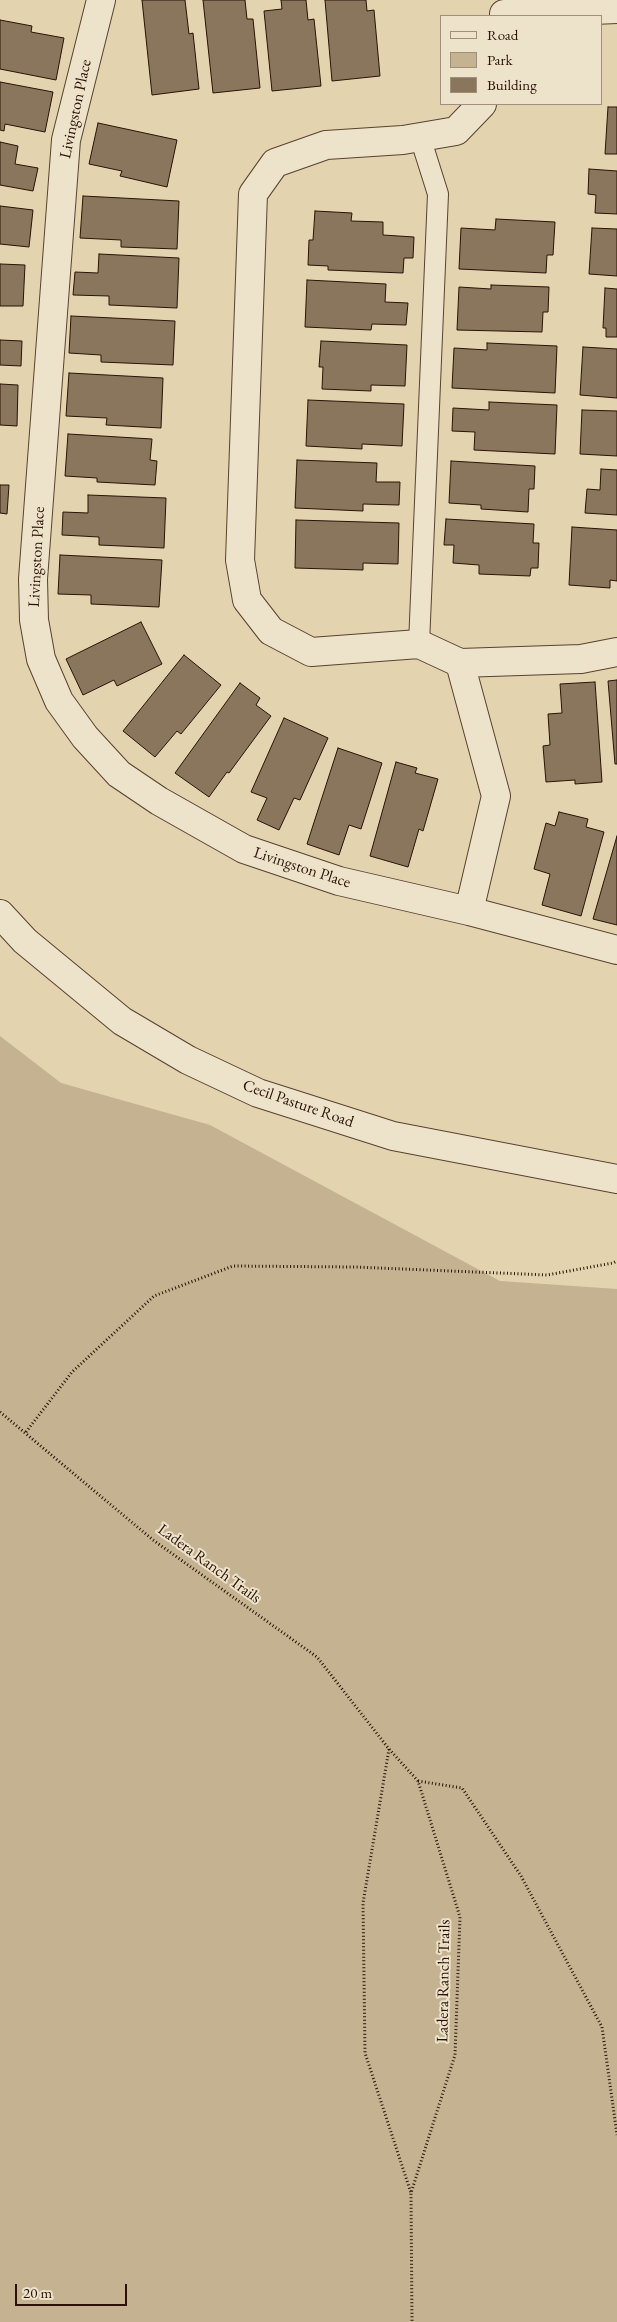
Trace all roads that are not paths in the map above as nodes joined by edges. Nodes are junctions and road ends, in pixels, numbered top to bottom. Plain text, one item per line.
1 (101, 0) edge
2 (617, 9) edge
3 (503, 10) edge
4 (481, 105) edge
5 (420, 138) junction
6 (418, 644) junction
7 (617, 652) edge
8 (460, 663) junction
9 (469, 911) junction
10 (0, 914) edge
11 (617, 950) edge
12 (617, 1179) edge

1 - 9 street, Livingston Place
2 - 3 street
4 - 5 street
5 - 6 lane
5 - 6 street
6 - 8 street
7 - 8 street
8 - 9 street
9 - 11 street, Livingston Place
10 - 12 street, Cecil Pasture Road

